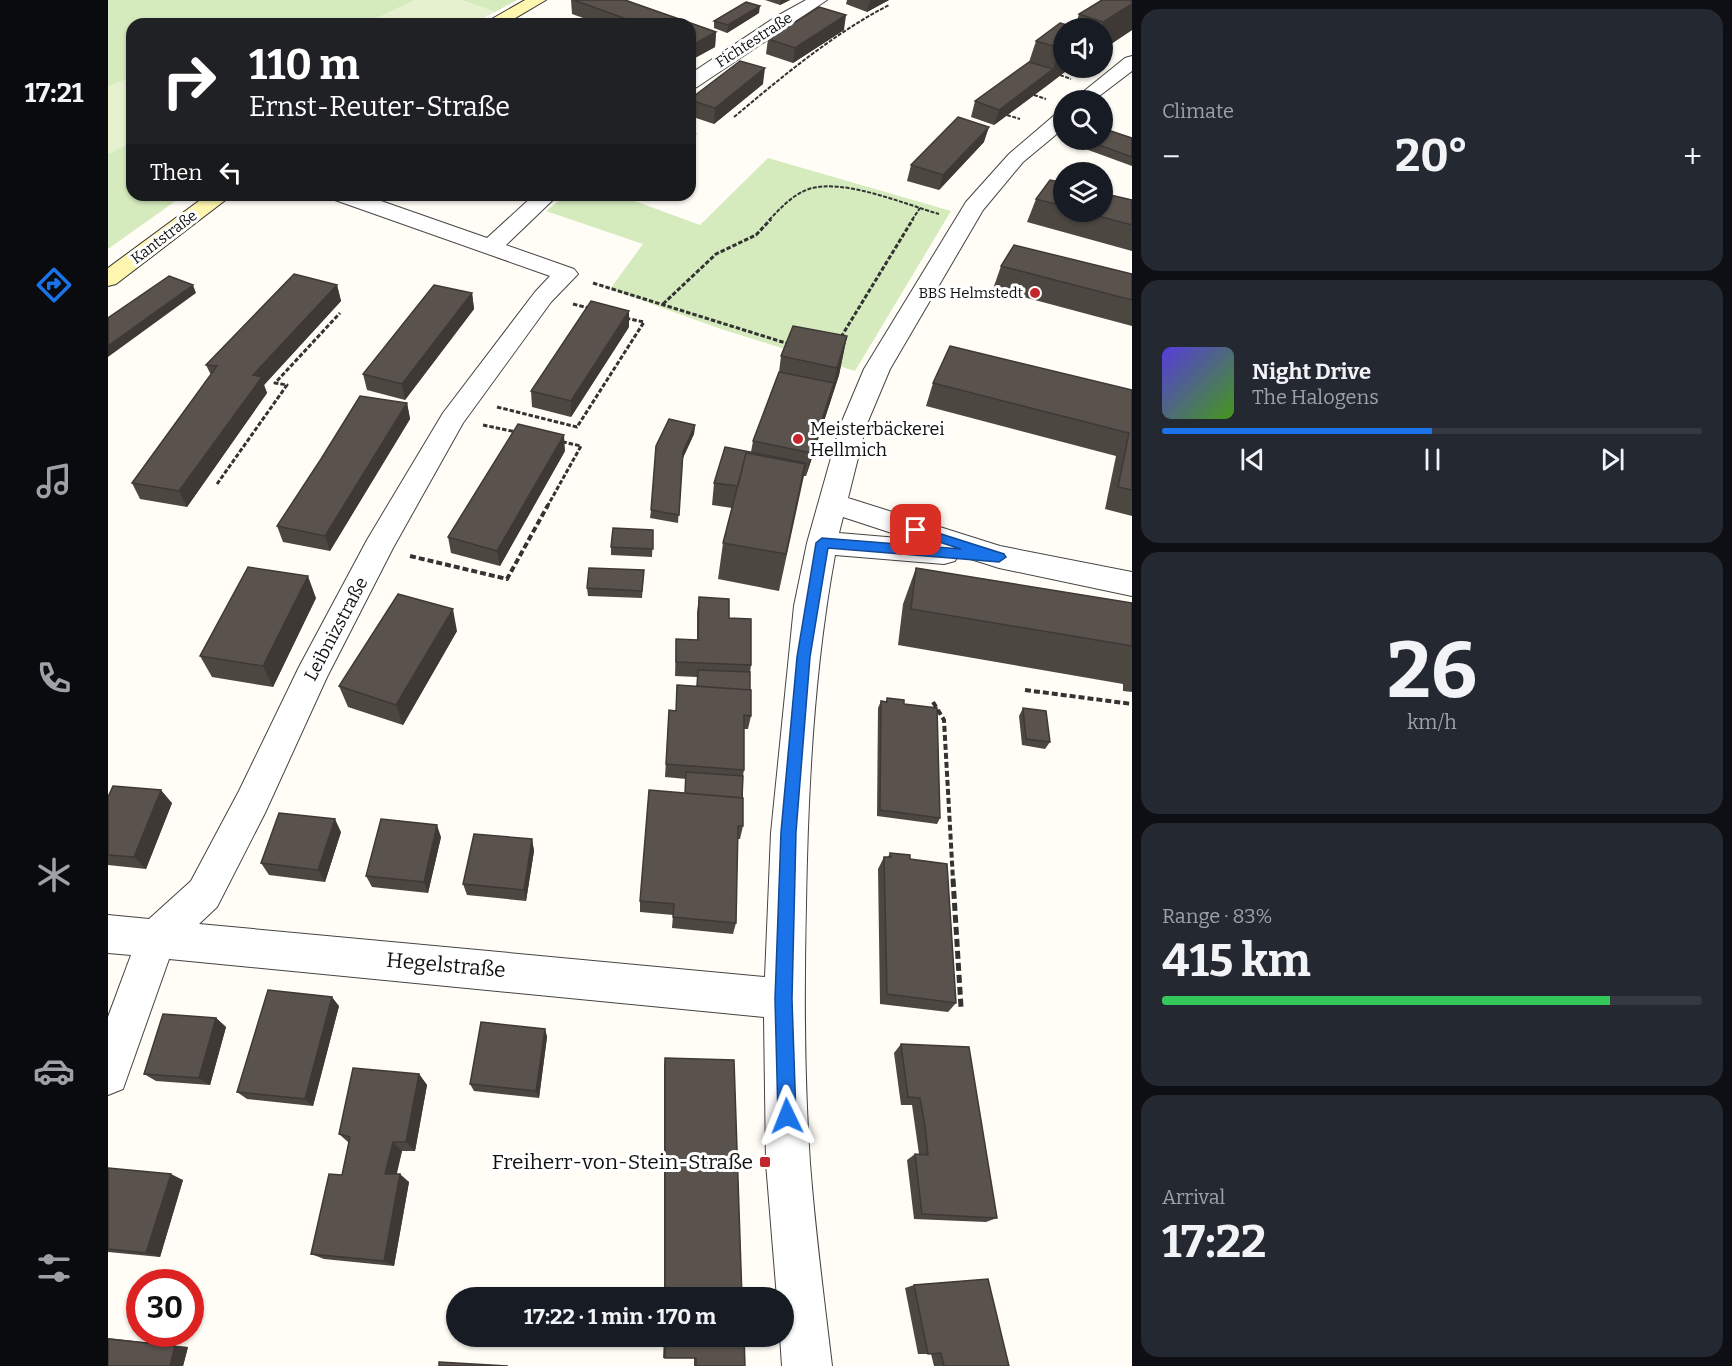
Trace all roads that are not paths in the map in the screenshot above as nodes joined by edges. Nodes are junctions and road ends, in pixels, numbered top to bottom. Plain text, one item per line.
1 (538, 0) edge
2 (819, 0) edge
3 (504, 18) edge
4 (1132, 62) edge
5 (696, 79) edge
6 (1095, 90) edge
7 (1053, 126) edge
8 (213, 201) edge
9 (360, 201) edge
10 (541, 201) edge
11 (490, 248) junction
12 (108, 279) edge
13 (832, 503) junction
14 (822, 543) junction
15 (999, 557) junction
16 (1132, 584) edge
17 (108, 934) edge
18 (157, 938) junction
19 (784, 999) junction
20 (108, 1074) edge
21 (807, 1366) edge

1 - 3 main road
2 - 5 street, Fichtestraße
4 - 6 street
7 - 13 street
8 - 12 main road, Kantstraße
9 - 11 street
10 - 11 street
11 - 18 street, Leibnizstraße
13 - 14 street
13 - 15 street
14 - 15 street
14 - 19 street
15 - 16 street
17 - 18 street, Hegelstraße
18 - 19 street, Hegelstraße
18 - 20 street, Leibnizstraße
19 - 21 street

